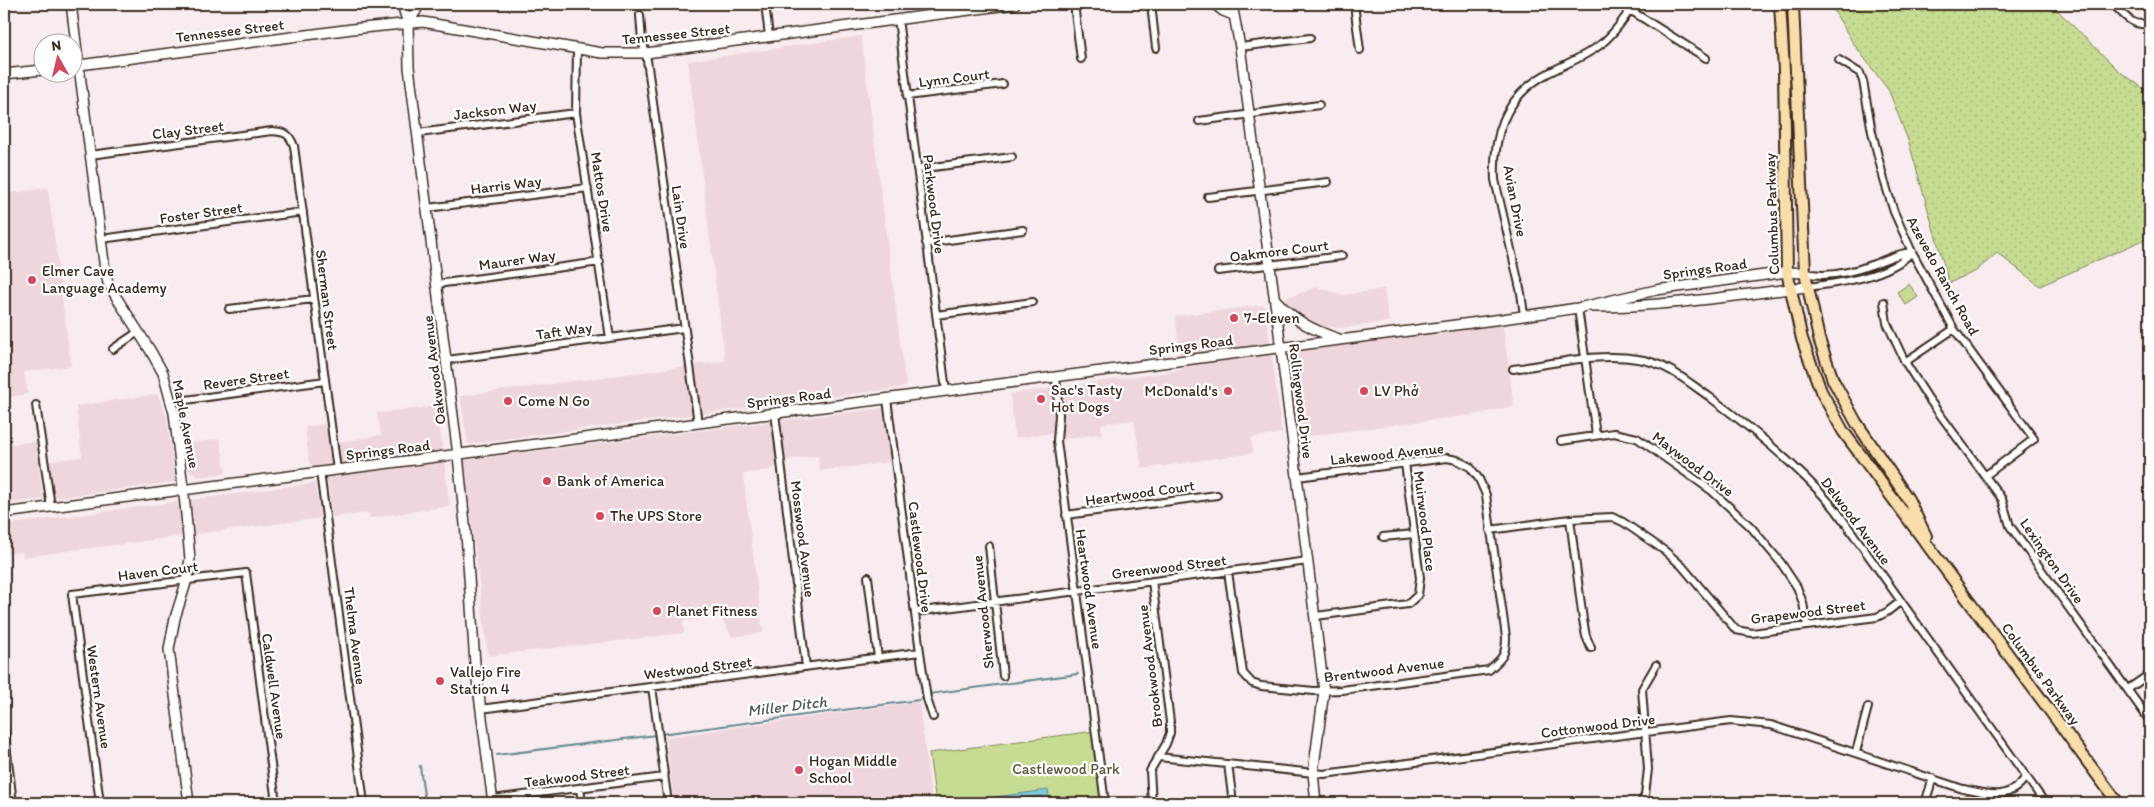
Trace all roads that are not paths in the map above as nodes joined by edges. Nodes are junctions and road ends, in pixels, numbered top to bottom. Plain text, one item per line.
1 (71, 4) edge
2 (406, 4) edge
3 (418, 4) edge
4 (765, 4) edge
5 (1015, 4) edge
6 (1074, 4) edge
7 (1151, 4) edge
8 (1214, 4) edge
9 (1232, 4) edge
10 (1354, 4) edge
11 (1780, 4) edge
12 (1792, 4) edge
13 (2113, 4) edge
14 (1632, 7) edge
15 (640, 15) dead end
16 (1233, 15) junction
17 (898, 19) junction
18 (2150, 22) edge
19 (408, 23) junction
20 (73, 32) edge
21 (769, 36) junction
22 (1310, 38) dead end
23 (1240, 47) junction
24 (1156, 48) dead end
25 (576, 49) junction
26 (1360, 50) dead end
27 (646, 53) junction
28 (1706, 58) dead end
29 (1081, 59) dead end
30 (1839, 60) dead end
31 (82, 65) edge
32 (32, 71) edge
33 (4, 74) edge
34 (79, 82) edge
35 (1003, 84) dead end
36 (907, 96) junction
37 (1319, 105) dead end
38 (576, 113) junction
39 (1249, 114) junction
40 (1198, 121) dead end
41 (418, 133) junction
42 (288, 134) joint
43 (90, 155) junction
44 (1012, 157) dead end
45 (917, 169) junction
46 (1328, 182) dead end
47 (588, 188) junction
48 (1260, 190) junction
49 (1208, 197) dead end
50 (427, 208) junction
51 (303, 212) junction
52 (1023, 230) dead end
53 (101, 239) junction
54 (926, 243) junction
55 (1912, 252) junction
56 (1342, 256) dead end
57 (600, 262) junction
58 (1270, 265) junction
59 (1218, 271) dead end
60 (1788, 272) junction
61 (1804, 273) junction
62 (437, 284) junction
63 (1807, 287) junction
64 (1790, 289) junction
65 (1274, 298) junction
66 (314, 299) junction
67 (1033, 302) dead end
68 (1884, 302) dead end
69 (1578, 308) junction
70 (229, 309) dead end
71 (936, 315) junction
72 (1524, 316) junction
73 (684, 328) junction
74 (1954, 329) junction
75 (138, 332) junction
76 (610, 338) junction
77 (1342, 339) junction
78 (1281, 348) junction
79 (113, 349) dead end
80 (447, 360) junction
81 (1585, 360) junction
82 (1905, 362) junction
83 (1513, 369) dead end
84 (1056, 377) junction
85 (325, 381) junction
86 (946, 391) junction
87 (887, 399) junction
88 (171, 402) junction
89 (36, 405) dead end
90 (775, 413) junction
91 (698, 423) junction
92 (1596, 435) junction
93 (1561, 441) dead end
94 (458, 454) junction
95 (1405, 463) junction
96 (337, 470) junction
97 (320, 472) junction
98 (1986, 475) junction
99 (1297, 477) junction
100 (184, 490) junction
101 (1217, 495) dead end
102 (51, 507) junction
103 (4, 513) edge
104 (1066, 515) junction
105 (1570, 519) junction
106 (1490, 530) junction
107 (1414, 534) junction
108 (1382, 537) dead end
109 (989, 546) dead end
110 (1308, 561) junction
111 (1939, 562) junction
112 (1228, 572) junction
113 (246, 573) joint
114 (868, 577) dead end
115 (187, 580) junction
116 (1152, 581) junction
117 (1076, 591) junction
118 (72, 594) joint
119 (1901, 601) junction
120 (995, 602) junction
121 (915, 612) junction
122 (1316, 616) junction
123 (1807, 626) junction
124 (1592, 648) dead end
125 (920, 652) junction
126 (878, 658) junction
127 (1656, 665) dead end
128 (806, 667) junction
129 (2150, 674) edge
130 (1003, 676) dead end
131 (652, 687) junction
132 (2128, 689) junction
133 (1324, 691) junction
134 (1868, 707) dead end
135 (480, 709) junction
136 (932, 717) dead end
137 (2150, 721) edge
138 (4, 727) edge
139 (1644, 732) junction
140 (1856, 752) junction
141 (1158, 757) junction
142 (1228, 764) junction
143 (1313, 773) junction
144 (2026, 777) junction
145 (664, 778) junction
146 (1932, 778) junction
147 (580, 788) junction
148 (492, 801) edge
149 (13, 803) edge
150 (100, 803) edge
151 (189, 803) edge
152 (276, 803) edge
153 (364, 803) edge
154 (582, 803) edge
155 (668, 803) edge
156 (1105, 803) edge
157 (1152, 803) edge
158 (1233, 803) edge
159 (1316, 803) edge
160 (1641, 803) edge
161 (1925, 803) edge
162 (2045, 803) edge
163 (2118, 803) edge

1 - 20 main road, Maple Avenue
2 - 19 main road, Oakwood Avenue
3 - 19 main road, Oakwood Avenue
4 - 21 street
5 - 17 main road, Tennessee Street
6 - 29 street
7 - 24 street
8 - 16 main road
9 - 16 main road, Rollingwood Drive
10 - 26 street
11 - 60 main road, Columbus Parkway
12 - 61 main road, Columbus Parkway
13 - 18 street
14 - 28 street
14 - 72 street, Avian Drive
15 - 27 street, Lain Drive
16 - 23 main road, Rollingwood Drive
17 - 21 main road, Tennessee Street
17 - 36 street, Parkwood Drive
19 - 25 main road, Tennessee Street
19 - 31 main road, Tennessee Street
19 - 41 main road, Oakwood Avenue
21 - 27 main road, Tennessee Street
22 - 23 street
23 - 39 main road, Rollingwood Drive
25 - 27 main road, Tennessee Street
25 - 38 street, Mattos Drive
27 - 73 street, Lain Drive
30 - 55 street, Azevedo Ranch Road
32 - 33 main road
34 - 43 main road, Maple Avenue
35 - 36 street, Lynn Court
36 - 45 street, Parkwood Drive
37 - 39 street
38 - 41 street, Jackson Way
38 - 47 street, Mattos Drive
39 - 40 street
39 - 48 main road, Rollingwood Drive
41 - 50 main road, Oakwood Avenue
42 - 43 street, Clay Street
42 - 51 street, Sherman Street
43 - 53 main road, Maple Avenue
44 - 45 street
45 - 54 street, Parkwood Drive
46 - 48 street
47 - 50 street, Harris Way
47 - 57 street, Mattos Drive
48 - 49 street
48 - 58 main road, Rollingwood Drive
50 - 62 main road, Oakwood Avenue
51 - 53 street, Foster Street
51 - 66 street, Sherman Street
52 - 54 street
53 - 75 main road, Maple Avenue
54 - 71 street, Parkwood Drive
55 - 61 street, Springs Road
55 - 63 street, Springs Road
55 - 74 street, Azevedo Ranch Road
56 - 58 street, Oakmore Court
57 - 62 street, Maurer Way
57 - 76 street, Mattos Drive
58 - 59 street, Oakmore Court
58 - 65 main road, Rollingwood Drive
60 - 61 main road, Springs Road
60 - 64 main road, Columbus Parkway
60 - 69 main road, Springs Road
61 - 63 main road, Columbus Parkway
62 - 80 main road, Oakwood Avenue
63 - 64 main road, Springs Road
63 - 111 main road, Columbus Parkway
64 - 69 main road, Springs Road
64 - 111 main road, Columbus Parkway
65 - 77 main road
65 - 78 main road, Rollingwood Drive
66 - 70 street
66 - 85 street, Sherman Street
67 - 71 street
68 - 82 street, Lexington Drive
69 - 72 main road, Springs Road
69 - 81 street
71 - 86 street, Parkwood Drive
72 - 77 main road, Springs Road
73 - 76 street, Taft Way
73 - 91 street, Lain Drive
74 - 82 street
74 - 98 street, Azevedo Ranch Road
75 - 79 street
75 - 88 main road, Maple Avenue
76 - 80 street, Taft Way
77 - 78 main road, Springs Road
78 - 84 main road, Springs Road
78 - 99 main road, Rollingwood Drive
80 - 94 main road, Oakwood Avenue
81 - 83 street, Delwood Avenue
81 - 92 street
81 - 119 street, Delwood Avenue
82 - 98 street, Lexington Drive
84 - 86 main road, Springs Road
84 - 104 street, Heartwood Avenue
85 - 88 street, Revere Street
85 - 96 street, Sherman Street
86 - 87 main road, Springs Road
87 - 90 main road, Springs Road
87 - 121 street, Castlewood Drive
88 - 100 main road, Maple Avenue
89 - 102 street
90 - 91 main road, Springs Road
90 - 128 street, Mosswood Avenue
91 - 94 main road, Springs Road
92 - 93 street, Maywood Drive
92 - 123 street, Maywood Drive
94 - 96 main road, Springs Road
94 - 135 main road, Oakwood Avenue
95 - 99 street, Lakewood Avenue
95 - 106 street, Lakewood Avenue
95 - 107 street, Muirwood Place
96 - 97 main road, Springs Road
97 - 100 main road, Springs Road
97 - 153 street, Thelma Avenue
98 - 132 street, Lexington Drive
99 - 110 main road, Rollingwood Drive
100 - 102 main road, Springs Road
100 - 115 main road, Maple Avenue
101 - 104 street, Heartwood Court
102 - 103 main road, Springs Road
104 - 117 street, Heartwood Avenue
105 - 106 street, Grapewood Street
105 - 123 street, Grapewood Street
105 - 124 street
106 - 133 street, Brentwood Avenue
107 - 108 street
107 - 122 street, Muirwood Place
109 - 120 street, Sherwood Avenue
110 - 112 street, Greenwood Street
110 - 122 main road, Rollingwood Drive
111 - 163 main road, Columbus Parkway
112 - 116 street, Greenwood Street
112 - 133 street, Brentwood Avenue
113 - 115 street, Haven Court
113 - 152 street, Caldwell Avenue
114 - 126 street
115 - 118 street, Haven Court
115 - 151 main road, Maple Avenue
116 - 117 street, Greenwood Street
116 - 141 street, Brookwood Avenue
117 - 120 street, Greenwood Street
117 - 156 street, Heartwood Avenue
118 - 150 street, Western Avenue
119 - 123 street, Grapewood Street
119 - 144 street, Delwood Avenue
120 - 121 street, Greenwood Street
120 - 130 street, Sherwood Avenue
121 - 125 street, Castlewood Drive
122 - 133 main road, Rollingwood Drive
125 - 126 street, Westwood Street
125 - 136 street, Castlewood Drive
126 - 128 street, Westwood Street
127 - 139 street
128 - 131 street, Westwood Street
129 - 132 street
131 - 135 street, Westwood Street
131 - 145 street
132 - 137 street, Lexington Drive
133 - 143 main road, Rollingwood Drive
134 - 140 street
135 - 148 main road, Oakwood Avenue
138 - 149 street
139 - 140 street, Cottonwood Drive
139 - 143 street, Cottonwood Drive
139 - 160 street
140 - 146 street, Cottonwood Drive
141 - 142 street, Cottonwood Drive
141 - 157 street, Brookwood Avenue
142 - 143 street, Cottonwood Drive
142 - 158 street
143 - 159 main road, Rollingwood Drive
144 - 146 street, Cottonwood Drive
144 - 162 street, Delwood Avenue
145 - 147 street, Teakwood Street
145 - 155 street
146 - 161 street
147 - 148 street, Teakwood Street
147 - 154 street

